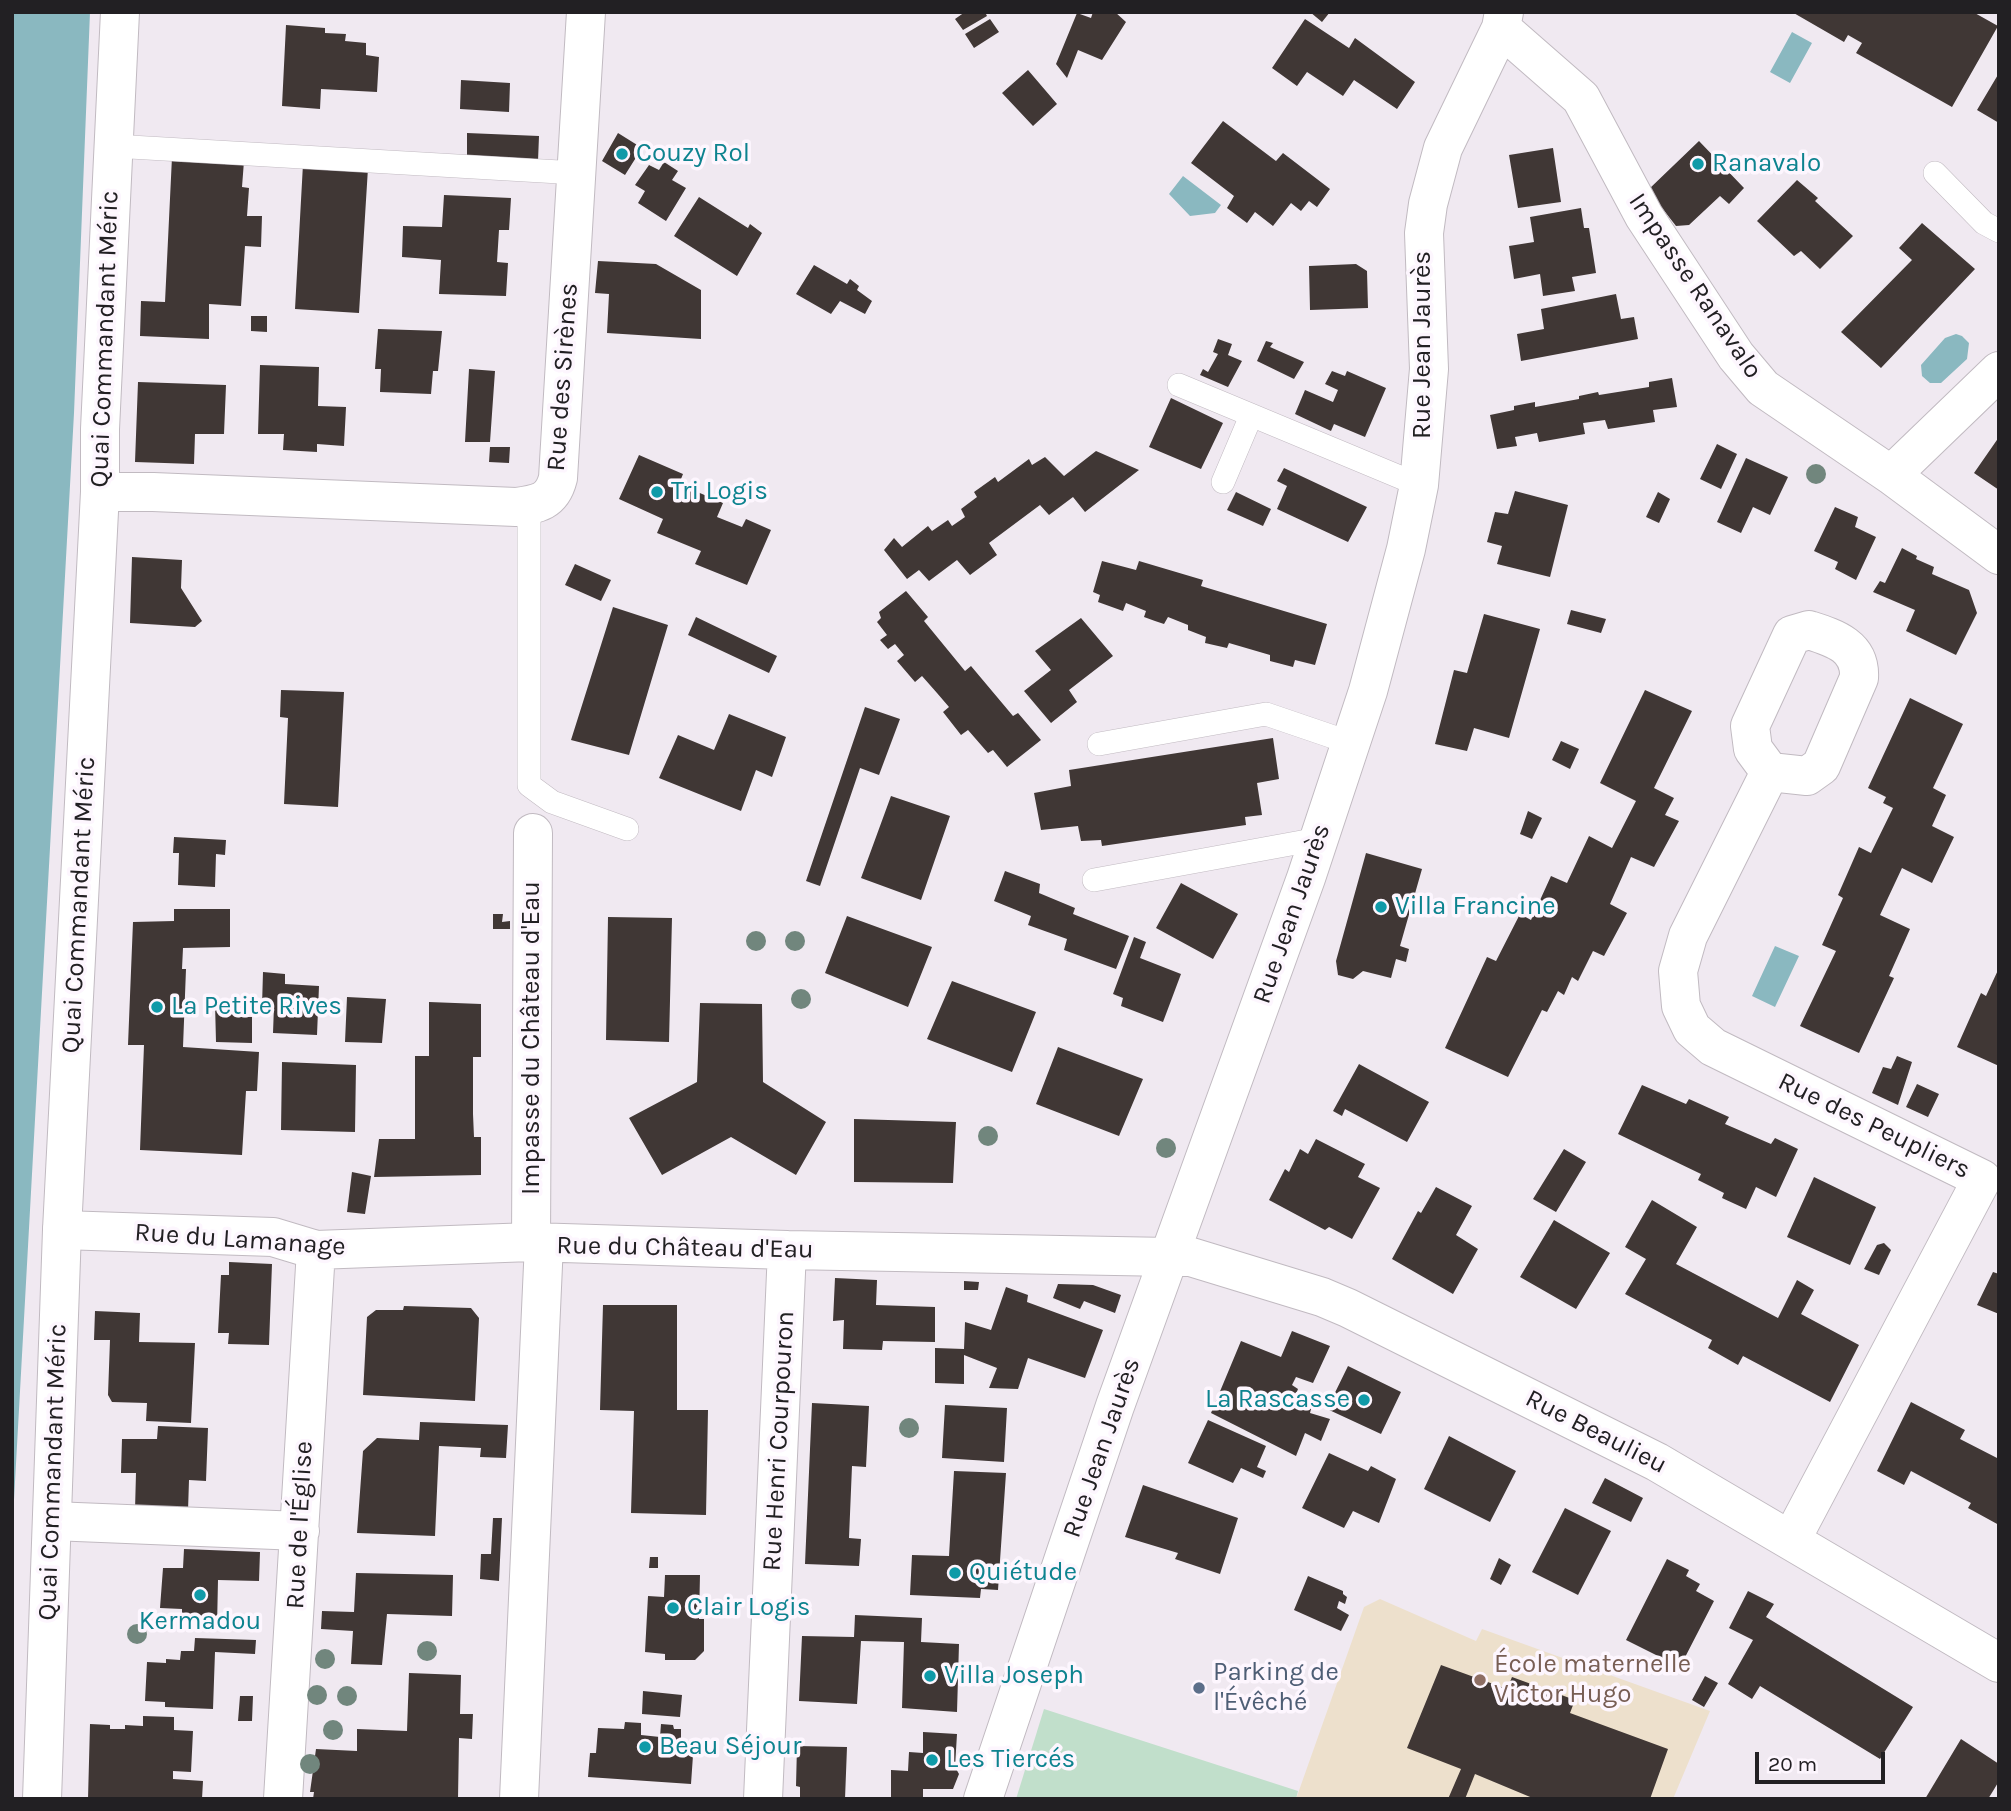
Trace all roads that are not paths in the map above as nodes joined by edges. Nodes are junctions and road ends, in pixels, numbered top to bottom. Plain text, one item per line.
1 (120, 12) edge
2 (586, 12) edge
3 (1502, 20) edge
4 (113, 146) junction
5 (577, 173) junction
6 (1935, 173) dead end
7 (1999, 231) edge
8 (1999, 371) edge
9 (1179, 385) dead end
10 (1251, 416) junction
11 (1891, 475) junction
12 (1223, 482) dead end
13 (1419, 485) junction
14 (100, 492) junction
15 (529, 505) junction
16 (1999, 555) edge
17 (1352, 743) junction
18 (1099, 744) dead end
19 (1770, 772) dead end
20 (628, 829) dead end
21 (533, 833) dead end
22 (1318, 839) junction
23 (1094, 880) dead end
24 (1991, 1182) edge
25 (62, 1230) junction
26 (538, 1243) junction
27 (316, 1250) junction
28 (787, 1250) junction
29 (1170, 1257) junction
30 (52, 1521) junction
31 (300, 1531) junction
32 (1791, 1540) junction
33 (1999, 1664) edge
34 (42, 1799) edge
35 (283, 1799) edge
36 (519, 1799) edge
37 (762, 1799) edge
38 (984, 1799) edge

1 - 4 street, Quai Commandant Méric
2 - 5 street, Rue des Sirènes
3 - 11 street, Impasse Ranavalo
3 - 13 street, Rue Jean Jaurès
4 - 5 lane
4 - 14 street, Quai Commandant Méric
5 - 15 street, Rue des Sirènes
6 - 7 lane
8 - 11 street
9 - 10 lane
10 - 12 lane
10 - 13 lane
11 - 16 street, Impasse Ranavalo
13 - 17 street, Rue Jean Jaurès
14 - 15 street, Rue des Sirènes
14 - 25 street, Quai Commandant Méric
15 - 20 lane
17 - 18 lane
17 - 22 street, Rue Jean Jaurès
19 - 24 street, Rue des Peupliers
21 - 26 street, Impasse du Château d'Eau
22 - 23 lane
22 - 29 street, Rue Jean Jaurès
24 - 32 street, Rue des Peupliers
25 - 27 street, Rue du Lamanage
25 - 30 street, Quai Commandant Méric
26 - 27 street, Rue du Lamanage
26 - 28 street, Rue du Château d'Eau
26 - 36 street, Rue du Château d'Eau
27 - 31 street, Rue de l'Église
28 - 29 street, Rue du Château d'Eau
28 - 37 street, Rue Henri Courpouron
29 - 32 street, Rue Beaulieu
29 - 38 street, Rue Jean Jaurès
30 - 31 street
30 - 34 street, Quai Commandant Méric
31 - 35 street, Rue de l'Église
32 - 33 street, Rue Beaulieu

